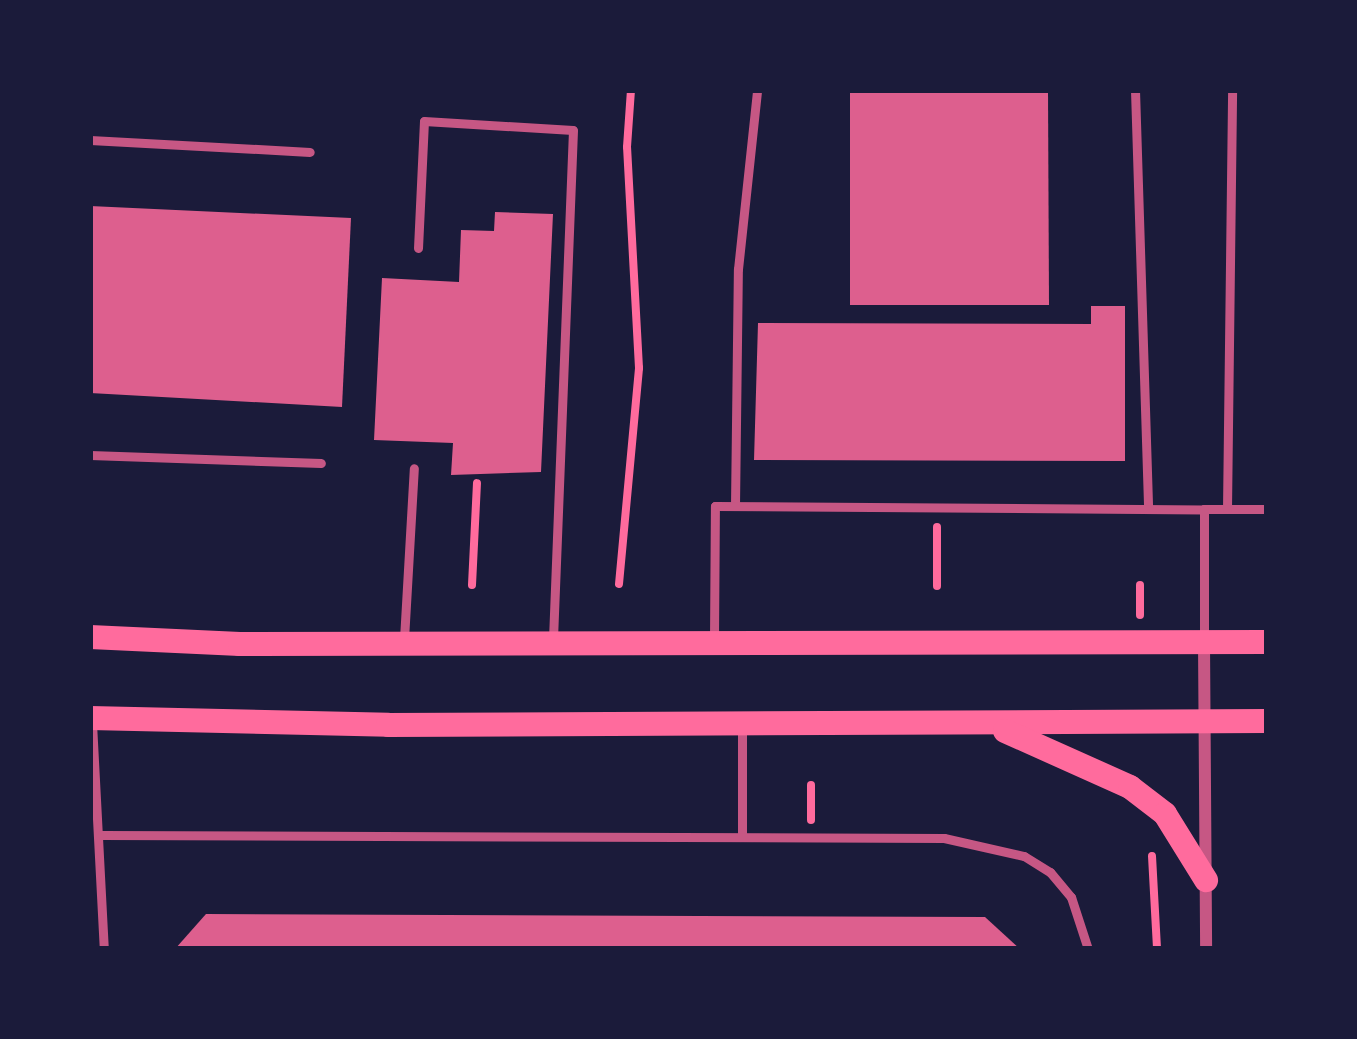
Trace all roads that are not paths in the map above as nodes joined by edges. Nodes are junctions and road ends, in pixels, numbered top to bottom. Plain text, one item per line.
1 (757, 90) edge
2 (1135, 90) edge
3 (1232, 90) edge
4 (90, 140) edge
5 (310, 152) dead end
6 (418, 248) dead end
7 (90, 455) edge
8 (321, 463) dead end
9 (415, 468) dead end
10 (735, 506) junction
11 (1148, 509) junction
12 (1204, 509) junction
13 (1227, 509) junction
14 (1267, 509) edge
15 (90, 637) edge
16 (1204, 643) junction
17 (1267, 643) edge
18 (403, 644) junction
19 (714, 644) junction
20 (553, 645) junction
21 (91, 718) edge
22 (1267, 721) edge
23 (1205, 722) junction
24 (742, 724) junction
25 (992, 725) junction
26 (102, 836) junction
27 (742, 837) junction
28 (1205, 880) junction
29 (104, 949) edge
30 (1088, 949) edge
31 (1206, 949) edge

1 - 10 lane
2 - 11 lane
3 - 13 lane
4 - 5 lane
6 - 20 lane
7 - 8 lane
9 - 18 lane
10 - 11 lane
10 - 19 lane
11 - 12 lane
12 - 13 lane
12 - 16 lane
13 - 14 lane
15 - 18 main road
16 - 17 main road
16 - 19 main road
16 - 23 street
18 - 20 main road
19 - 20 main road
21 - 24 main road
21 - 26 lane
22 - 23 main road
23 - 25 main road
23 - 28 street
24 - 25 main road
24 - 27 lane
25 - 28 main road
26 - 27 lane
26 - 29 lane
27 - 30 lane
28 - 31 street

